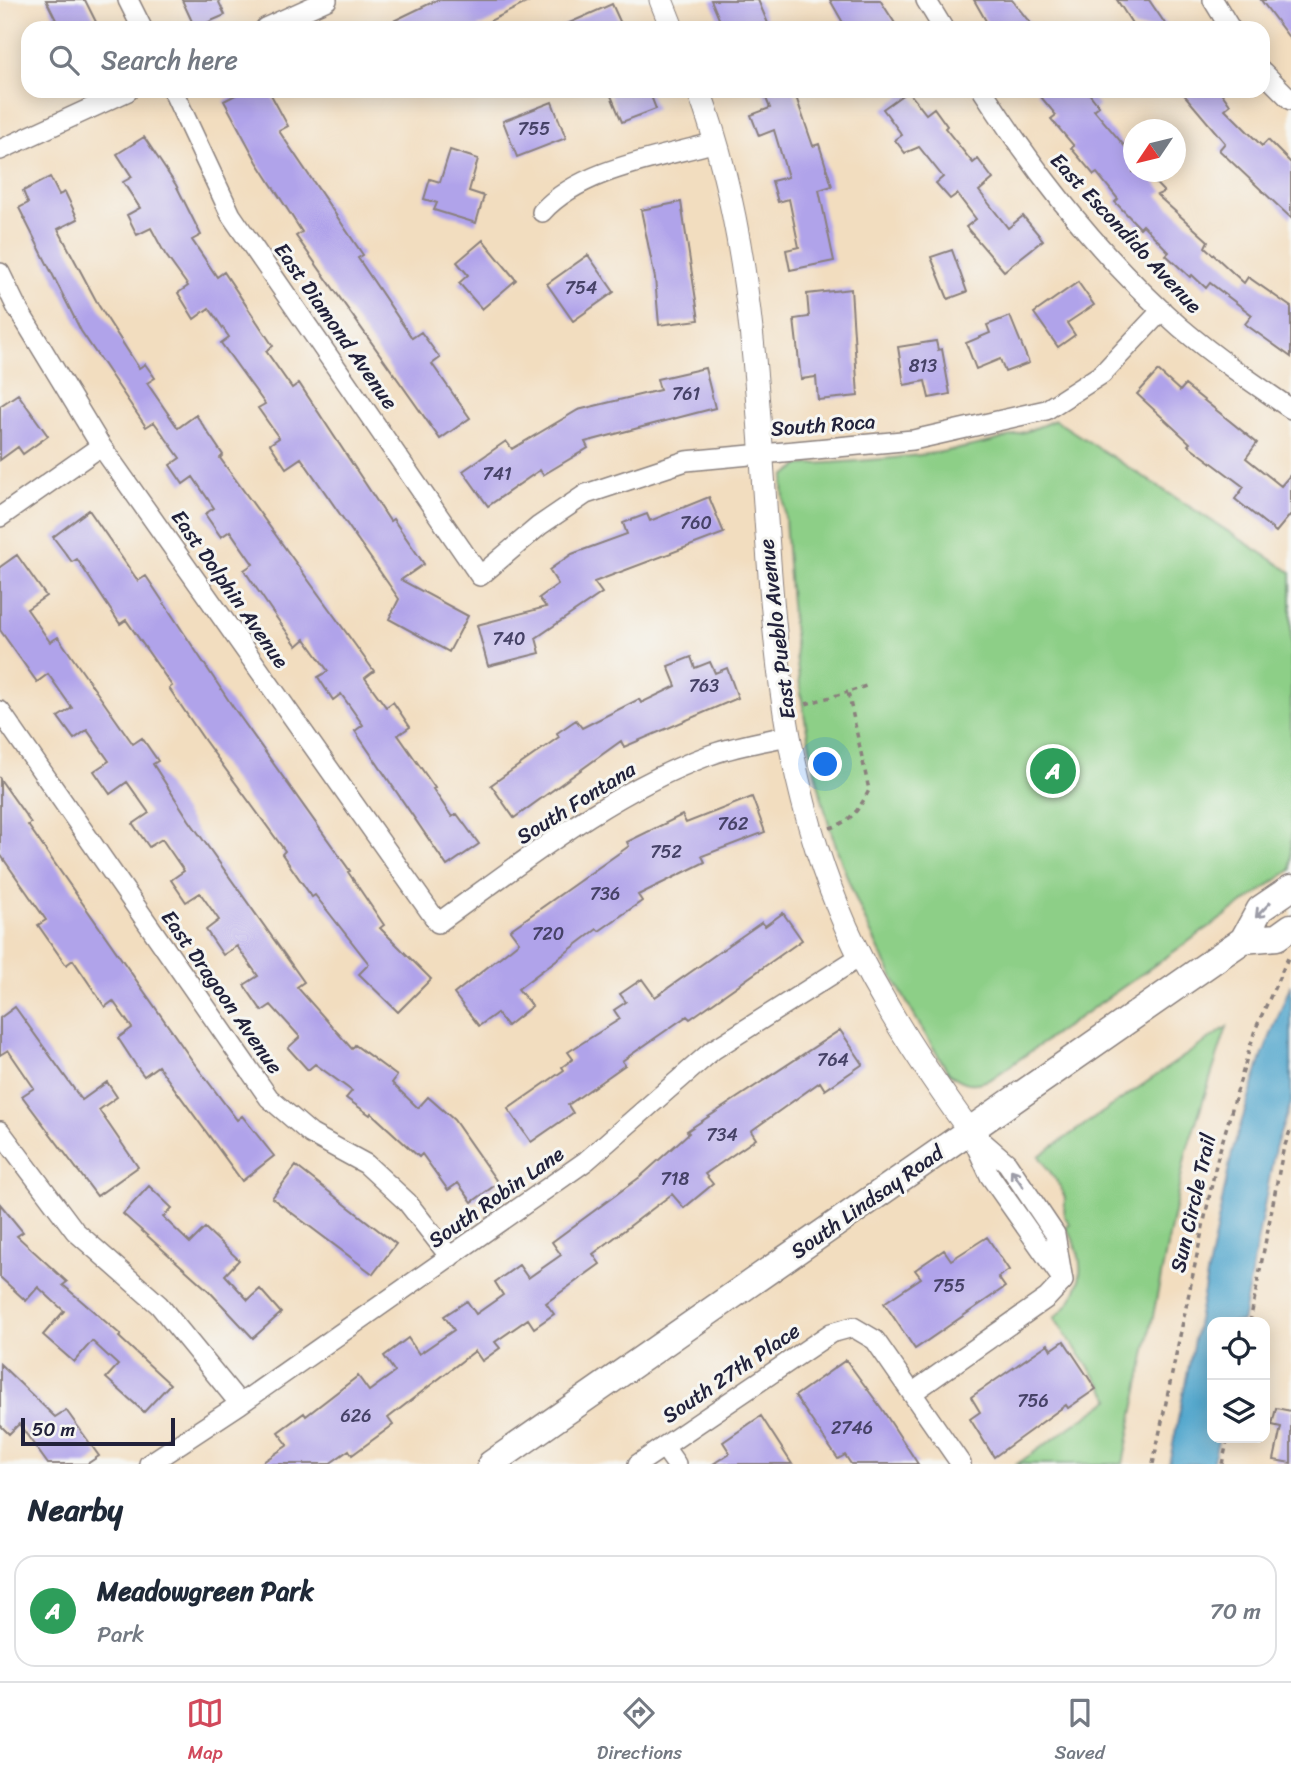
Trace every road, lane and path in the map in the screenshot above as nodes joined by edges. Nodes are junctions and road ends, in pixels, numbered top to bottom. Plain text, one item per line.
1 (128, 0) edge
2 (327, 0) edge
3 (661, 0) edge
4 (926, 0) edge
5 (1213, 0) edge
6 (138, 21) edge
7 (280, 21) edge
8 (669, 21) edge
9 (939, 21) edge
10 (1226, 21) edge
11 (1270, 79) edge
12 (113, 98) edge
13 (176, 98) edge
14 (701, 98) edge
15 (987, 98) edge
16 (1291, 100) edge
17 (716, 142) junction
18 (0, 149) edge
19 (542, 212) dead end
20 (0, 273) edge
21 (1162, 310) junction
22 (1291, 410) edge
23 (100, 446) junction
24 (760, 453) junction
25 (0, 517) edge
26 (480, 576) joint
27 (869, 685) dead end
28 (848, 692) junction
29 (0, 711) edge
30 (785, 712) junction
31 (790, 735) junction
32 (811, 832) junction
33 (1291, 888) edge
34 (438, 922) joint
35 (1291, 927) edge
36 (1243, 940) junction
37 (860, 956) junction
38 (1288, 957) dead end
39 (1291, 1128) edge
40 (969, 1130) junction
41 (0, 1131) edge
42 (450, 1257) junction
43 (1251, 1317) edge
44 (912, 1393) junction
45 (240, 1404) junction
46 (1227, 1443) edge
47 (664, 1447) junction
48 (149, 1464) edge
49 (491, 1464) edge
50 (638, 1464) edge
51 (676, 1464) edge
52 (961, 1464) edge
53 (1153, 1464) edge
54 (1222, 1464) edge

1 - 6 street
2 - 7 street
3 - 8 street
4 - 9 street
5 - 10 street
11 - 16 street
12 - 18 street
13 - 26 street, East Diamond Avenue
14 - 17 street, East Pueblo Avenue
15 - 21 street, East Escondido Avenue
17 - 19 street
17 - 24 street, East Pueblo Avenue
20 - 23 street, East Dolphin Avenue
21 - 22 street, East Escondido Avenue
21 - 24 street, South Roca
23 - 25 street
23 - 34 street, East Dolphin Avenue
24 - 26 street, South Roca
24 - 30 street, East Pueblo Avenue
27 - 28 path
28 - 30 path
28 - 32 path
29 - 42 street, East Dragoon Avenue
30 - 31 street, East Pueblo Avenue
31 - 32 street, East Pueblo Avenue
31 - 34 street, South Fontana
32 - 37 street, East Pueblo Avenue
33 -> 36 main road, South Lindsay Road
35 - 36 main road, South Lindsay Road
36 - 40 main road, South Lindsay Road
37 - 40 street, East Pueblo Avenue
37 - 42 street, South Robin Lane
38 - 53 path, Sun Circle Trail
39 - 43 path
40 - 44 street, East Pueblo Avenue
40 - 49 main road, South Lindsay Road
41 - 45 street
42 - 45 street, South Robin Lane
44 - 47 street, South 27th Place
44 - 52 street
45 - 48 street, South Robin Lane
46 - 54 path
47 - 50 street, South 27th Place
47 - 51 street

